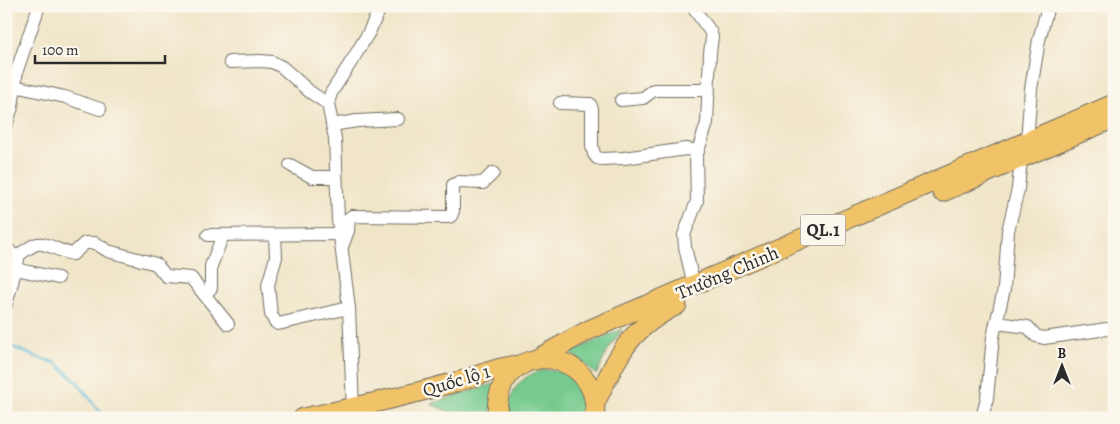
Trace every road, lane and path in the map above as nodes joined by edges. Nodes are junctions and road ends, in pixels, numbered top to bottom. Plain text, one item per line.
1 (38, 6) edge
2 (380, 6) edge
3 (692, 6) edge
4 (1048, 6) edge
5 (230, 62) dead end
6 (14, 86) junction
7 (709, 90) junction
8 (621, 100) dead end
9 (560, 103) dead end
10 (328, 104) junction
11 (1114, 104) edge
12 (100, 109) dead end
13 (398, 118) dead end
14 (1114, 118) edge
15 (6, 125) edge
16 (332, 125) junction
17 (1027, 141) junction
18 (698, 151) junction
19 (1021, 159) junction
20 (290, 165) dead end
21 (493, 173) dead end
22 (336, 177) junction
23 (339, 234) junction
24 (208, 235) dead end
25 (275, 235) junction
26 (224, 236) junction
27 (6, 247) edge
28 (341, 251) junction
29 (12, 272) edge
30 (58, 278) dead end
31 (694, 286) junction
32 (206, 294) junction
33 (6, 305) edge
34 (349, 308) junction
35 (996, 323) junction
36 (228, 324) dead end
37 (1107, 329) dead end
38 (529, 362) junction
39 (353, 408) junction
40 (595, 410) edge
41 (302, 418) edge
42 (498, 418) edge
43 (982, 418) edge

1 - 6 street
2 - 10 street
3 - 7 street
4 - 17 street
5 - 10 street
6 - 12 street
6 - 15 street
7 - 8 street
7 - 18 street
9 - 18 street
10 - 16 street
11 - 17 highway, Trường Chinh / QL.1
13 - 16 street
14 - 19 highway, Trường Chinh / QL.1
16 - 22 street
17 - 19 street
17 - 31 highway, Trường Chinh / QL.1
18 - 31 street
19 - 35 street
19 - 40 highway, Trường Chinh / QL.1
20 - 22 street
21 - 28 street
22 - 23 street
23 - 25 street
23 - 28 street
24 - 26 street
25 - 26 street
25 - 34 street
26 - 32 street
27 - 29 street
28 - 34 street
29 - 30 street
29 - 32 street
29 - 33 street
31 - 38 highway, Trường Chinh / QL.1
32 - 36 street
34 - 39 street
35 - 37 street
35 - 43 street
38 - 39 highway, Quốc lộ 1 / QL.1
38 - 40 highway, QL.1
38 - 42 highway, QL.1
39 - 41 highway, Quốc lộ 1 / QL.1

